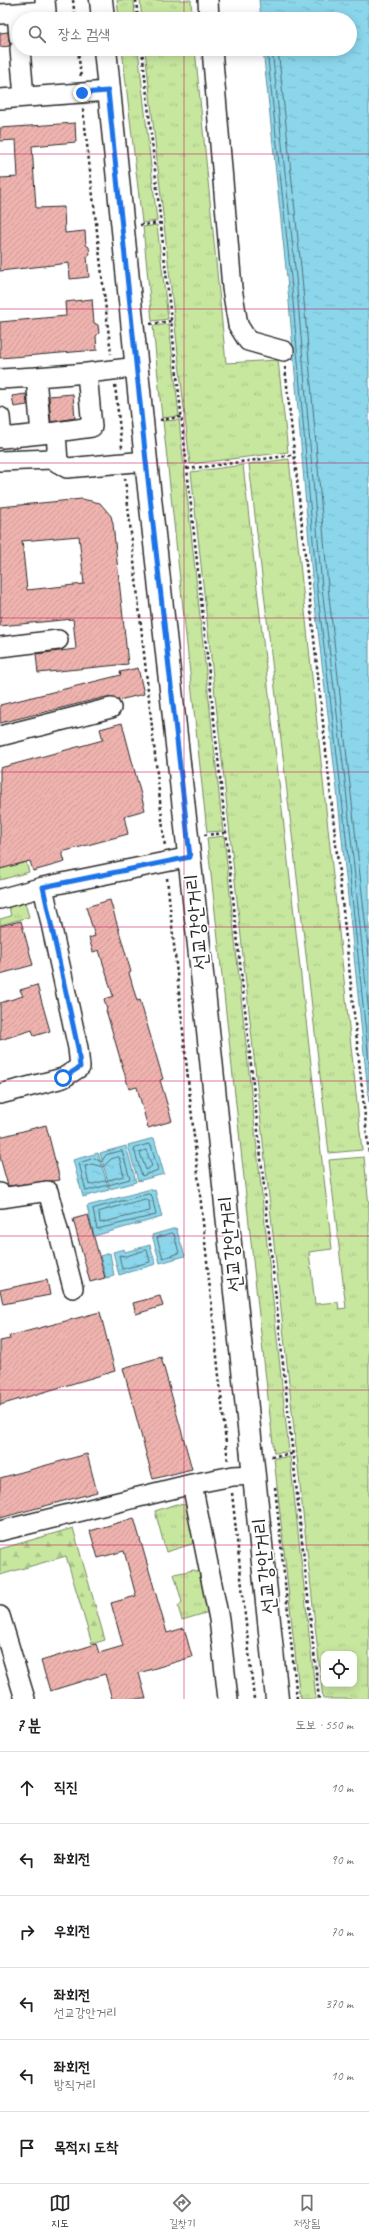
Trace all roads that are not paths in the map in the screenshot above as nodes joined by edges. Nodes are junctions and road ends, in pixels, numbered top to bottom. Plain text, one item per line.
1 (44, 0) edge
2 (101, 0) edge
3 (208, 0) edge
4 (33, 12) edge
5 (102, 12) edge
6 (209, 12) edge
7 (21, 56) edge
8 (106, 56) edge
9 (213, 56) edge
10 (108, 91) junction
11 (24, 98) junction
12 (0, 99) edge
13 (284, 351) road end
14 (138, 367) junction
15 (87, 373) junction
16 (36, 377) junction
17 (0, 379) edge
18 (0, 417) edge
19 (48, 433) junction
20 (0, 461) edge
21 (146, 461) junction
22 (58, 462) junction
23 (58, 640) dead end
24 (0, 647) edge
25 (111, 708) dead end
26 (0, 736) edge
27 (190, 857) junction
28 (43, 887) junction
29 (0, 899) edge
30 (0, 1094) edge
31 (0, 1193) edge
32 (72, 1288) dead end
33 (255, 1475) junction
34 (192, 1484) junction
35 (0, 1531) edge
36 (0, 1616) edge
37 (25, 1699) edge
38 (228, 1699) edge
39 (277, 1699) edge

1 - 4 street
2 - 5 main road
3 - 6 street
7 - 11 street
8 - 10 main road, 선교강안거리
9 - 13 street
10 - 11 street
10 - 14 main road, 선교강안거리
11 - 12 street
14 - 15 street
14 - 21 main road, 선교강안거리
15 - 16 street
15 - 19 street
16 - 17 street
16 - 19 street
18 - 19 street
19 - 22 street
20 - 22 street
21 - 22 street
21 - 27 main road, 선교강안거리
23 - 24 street
25 - 26 street
27 - 28 street
27 - 33 main road, 선교강안거리
28 - 29 street
28 - 30 street
31 - 32 street
33 - 34 street
33 - 39 main road, 선교강안거리
34 - 35 street
34 - 38 street
36 - 37 street

